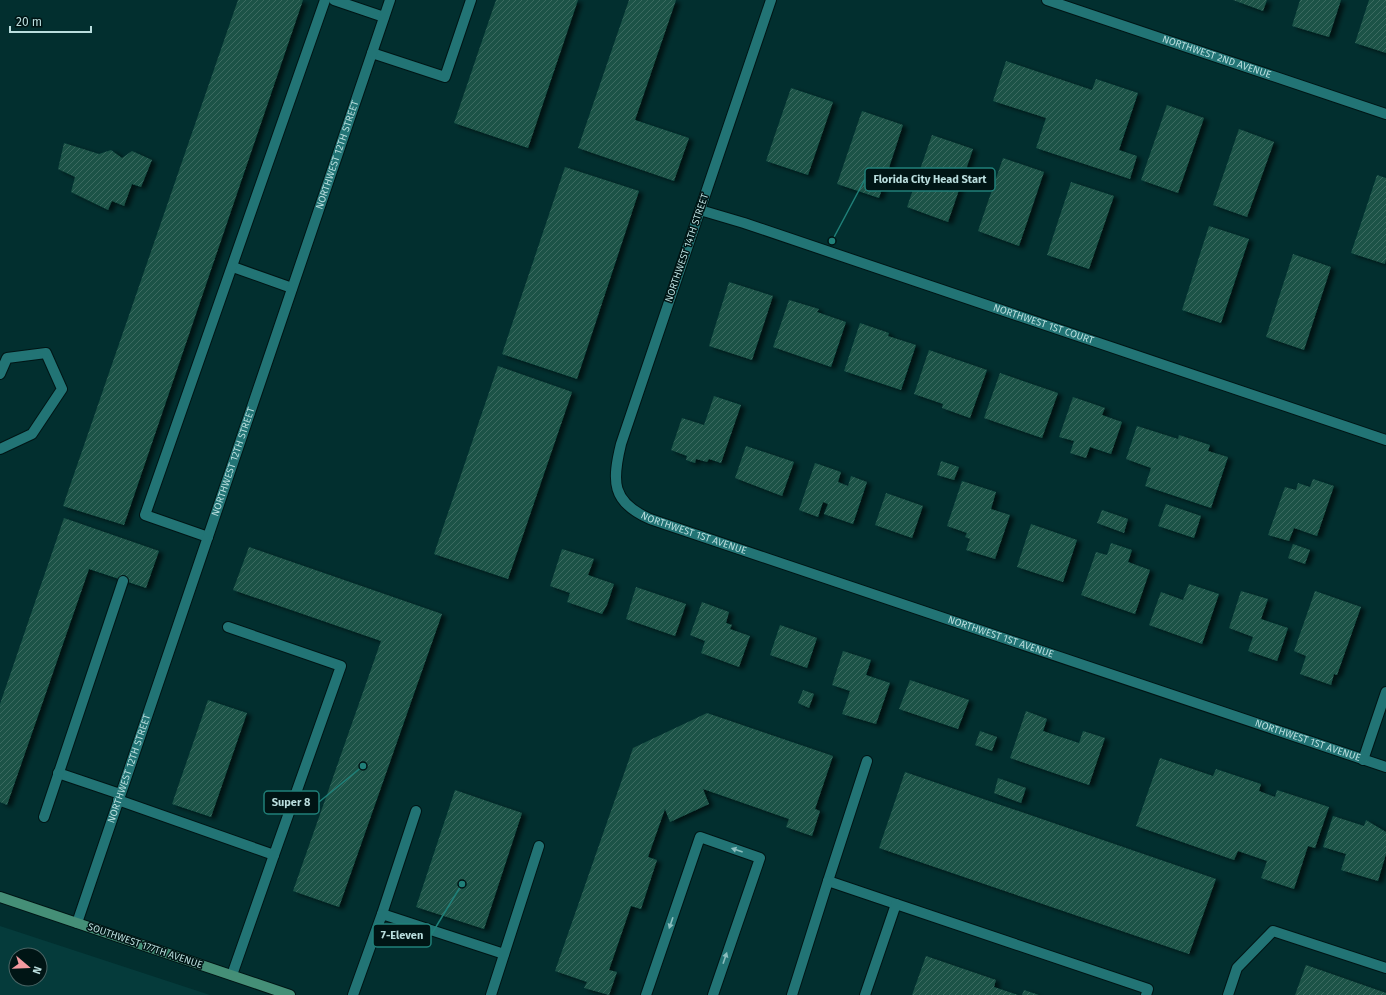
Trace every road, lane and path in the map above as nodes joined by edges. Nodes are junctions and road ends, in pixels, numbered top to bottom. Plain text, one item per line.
1 (325, 0) edge
2 (334, 0) edge
3 (390, 0) edge
4 (472, 0) edge
5 (771, 0) edge
6 (1047, 0) edge
7 (384, 17) junction
8 (372, 53) junction
9 (1386, 114) edge
10 (700, 210) junction
11 (233, 267) junction
12 (292, 288) junction
13 (0, 374) edge
14 (1386, 440) edge
15 (0, 449) edge
16 (620, 497) joint
17 (208, 537) junction
18 (124, 581) dead end
19 (228, 627) dead end
20 (1386, 692) edge
21 (1363, 760) junction
22 (867, 761) dead end
23 (1386, 767) edge
24 (58, 773) junction
25 (119, 797) junction
26 (416, 811) dead end
27 (44, 817) dead end
28 (539, 846) dead end
29 (274, 855) junction
30 (828, 881) junction
31 (0, 897) edge
32 (896, 904) junction
33 (382, 914) junction
34 (77, 923) junction
35 (504, 954) junction
36 (1386, 968) edge
37 (232, 976) junction
38 (268, 991) edge
39 (1148, 992) edge
40 (290, 995) edge
41 (353, 995) edge
42 (490, 995) edge
43 (646, 995) edge
44 (713, 995) edge
45 (792, 995) edge
46 (865, 995) edge
47 (1228, 995) edge

1 - 11 street
2 - 7 street
3 - 7 street, NORTHWEST 12TH STREET
4 - 8 street
5 - 10 street, NORTHWEST 14TH STREET
6 - 9 street, NORTHWEST 2ND AVENUE
7 - 8 street, NORTHWEST 12TH STREET
8 - 12 street, NORTHWEST 12TH STREET
10 - 14 street, NORTHWEST 1ST COURT
10 - 16 street, NORTHWEST 14TH STREET
11 - 12 street
11 - 17 street
12 - 17 street, NORTHWEST 12TH STREET
13 - 15 street
16 - 21 street, NORTHWEST 1ST AVENUE
17 - 25 street, NORTHWEST 12TH STREET
18 - 24 street
19 - 29 street
20 - 21 street
21 - 23 street, NORTHWEST 1ST AVENUE
22 - 30 street
24 - 25 street
24 - 27 street
25 - 29 street
25 - 34 street, NORTHWEST 12TH STREET
26 - 33 street
28 - 35 street
29 - 37 street
30 - 32 street
30 - 45 street
31 - 34 main road, SOUTHWEST 177TH AVENUE
32 - 39 street
32 - 46 street
33 - 35 street
33 - 41 street
34 - 37 main road, SOUTHWEST 177TH AVENUE
35 - 42 street
36 - 47 street
37 - 38 main road, SOUTHWEST 177TH AVENUE
38 - 40 main road, SOUTHWEST 177TH AVENUE
44 -> 43 street

